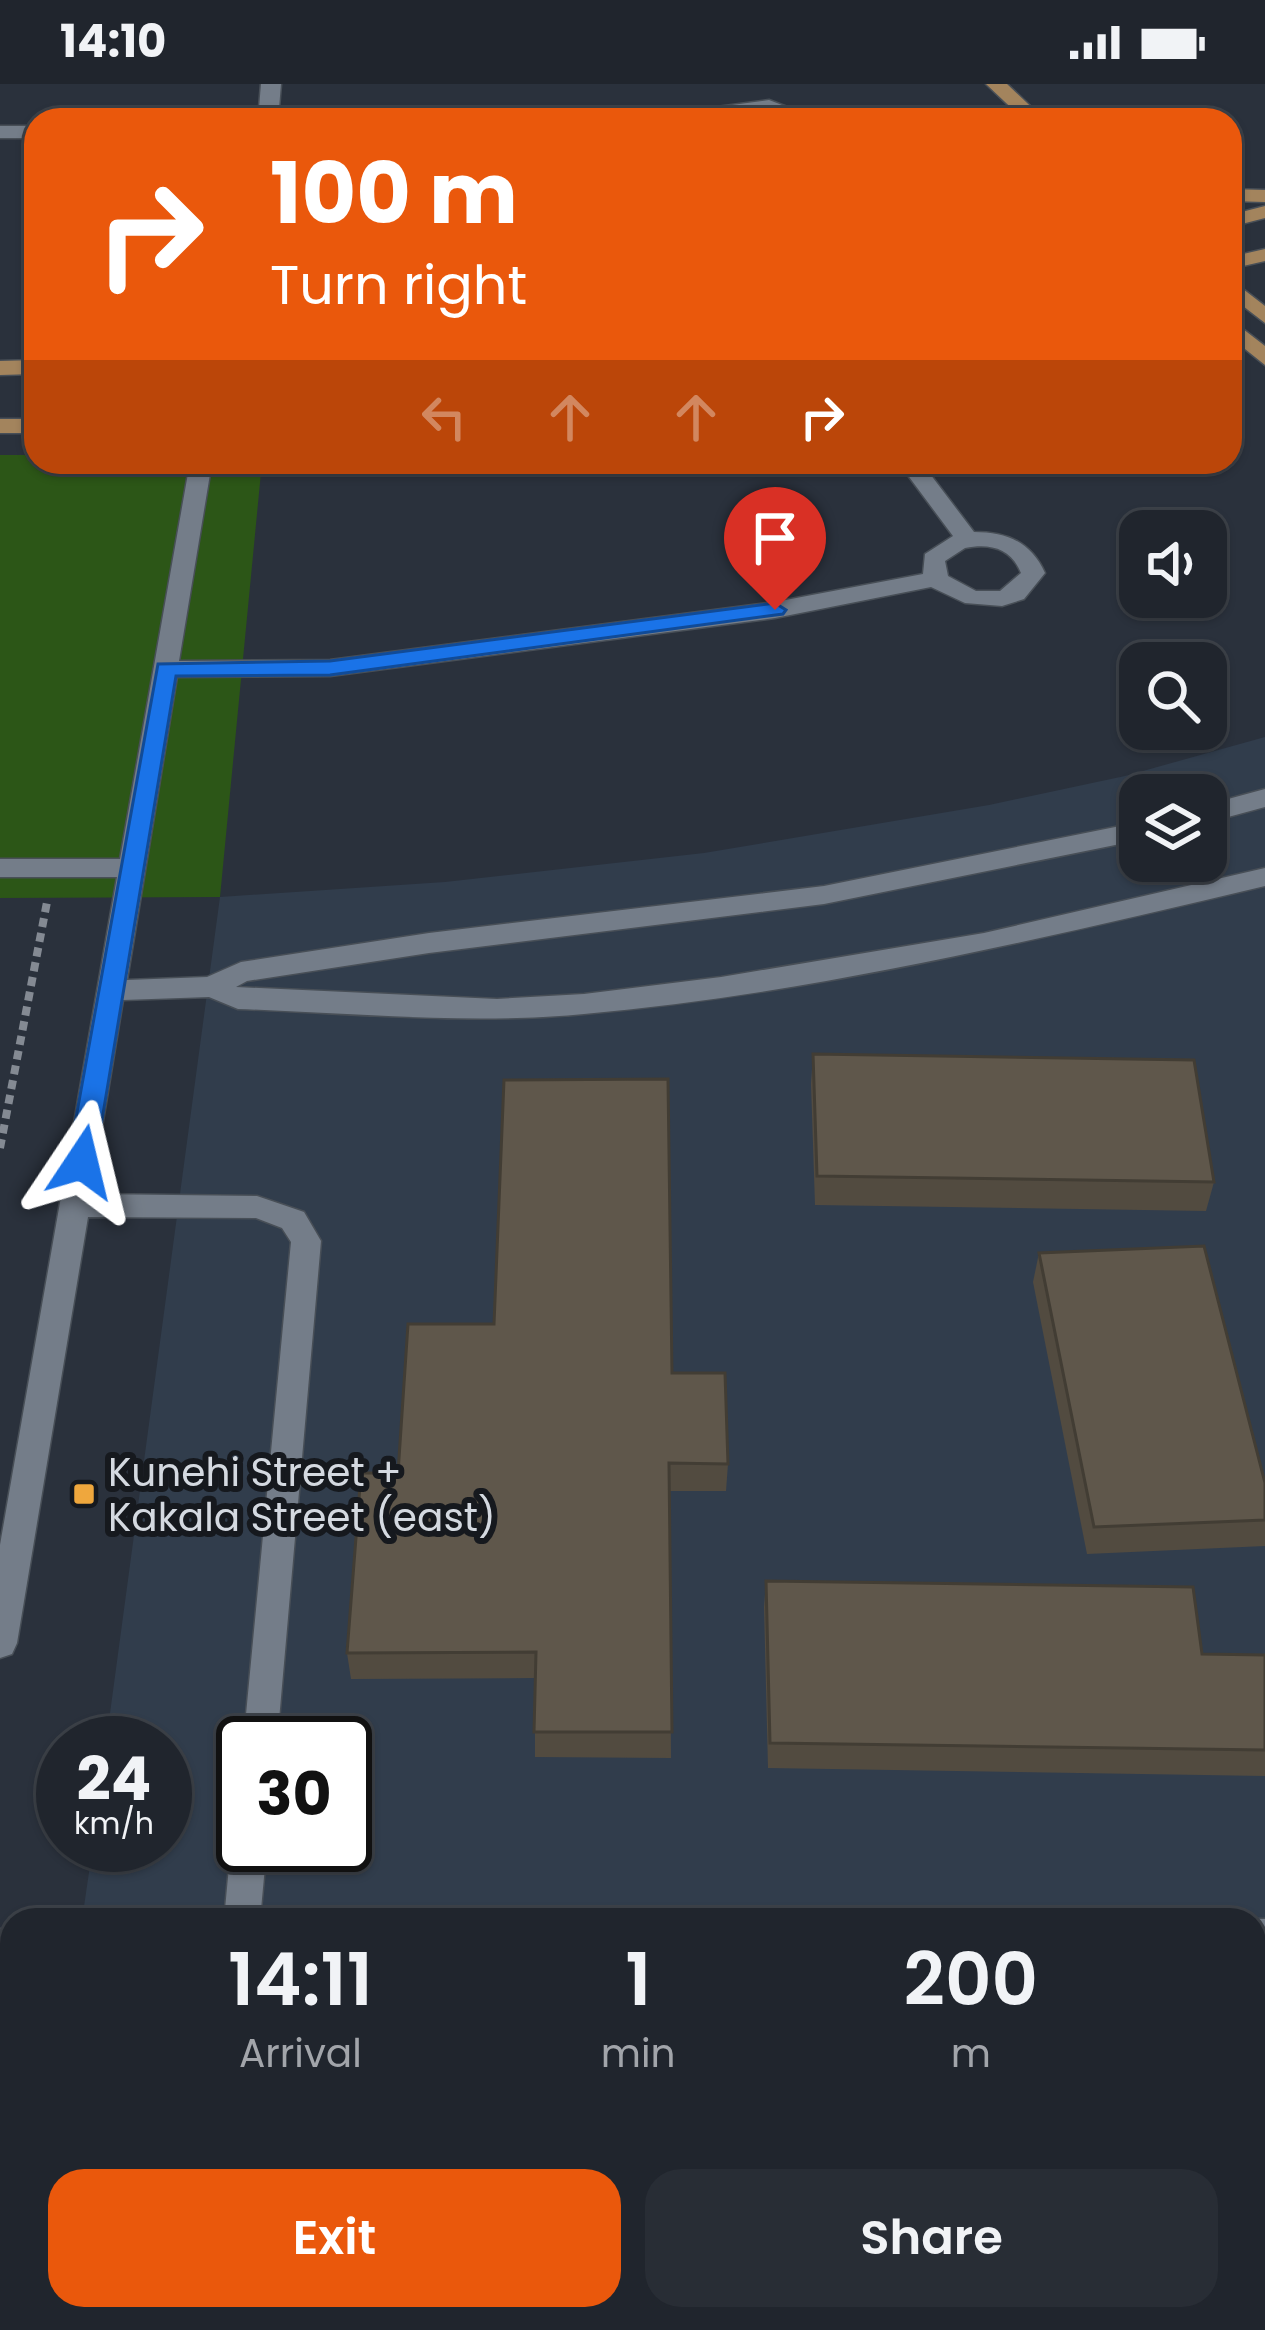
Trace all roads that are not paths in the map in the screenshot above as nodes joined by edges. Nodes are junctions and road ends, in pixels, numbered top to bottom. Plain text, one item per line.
1 (996, 84) edge
2 (1022, 108) edge
3 (1242, 296) edge
4 (1265, 316) edge
5 (1242, 337) edge
6 (1265, 358) edge
7 (199, 474) edge
8 (918, 474) edge
9 (968, 540) junction
10 (936, 579) junction
11 (166, 669) junction
12 (1265, 798) edge
13 (1227, 808) edge
14 (1119, 835) edge
15 (0, 868) edge
16 (132, 868) junction
17 (1265, 877) edge
18 (212, 987) junction
19 (111, 991) junction
20 (75, 1205) junction
21 (2, 1624) edge
22 (262, 1716) edge
23 (246, 1872) edge
24 (243, 1908) edge

1 - 2 main road
3 - 4 main road
5 - 6 main road
7 - 11 street
8 - 9 street
9 - 10 street
9 - 10 street
10 - 11 street
11 - 16 street
12 - 13 street
14 - 18 street
15 - 16 street
16 - 19 street
17 - 18 street
18 - 19 street
19 - 20 street
20 - 21 street
20 - 22 street
23 - 24 street

